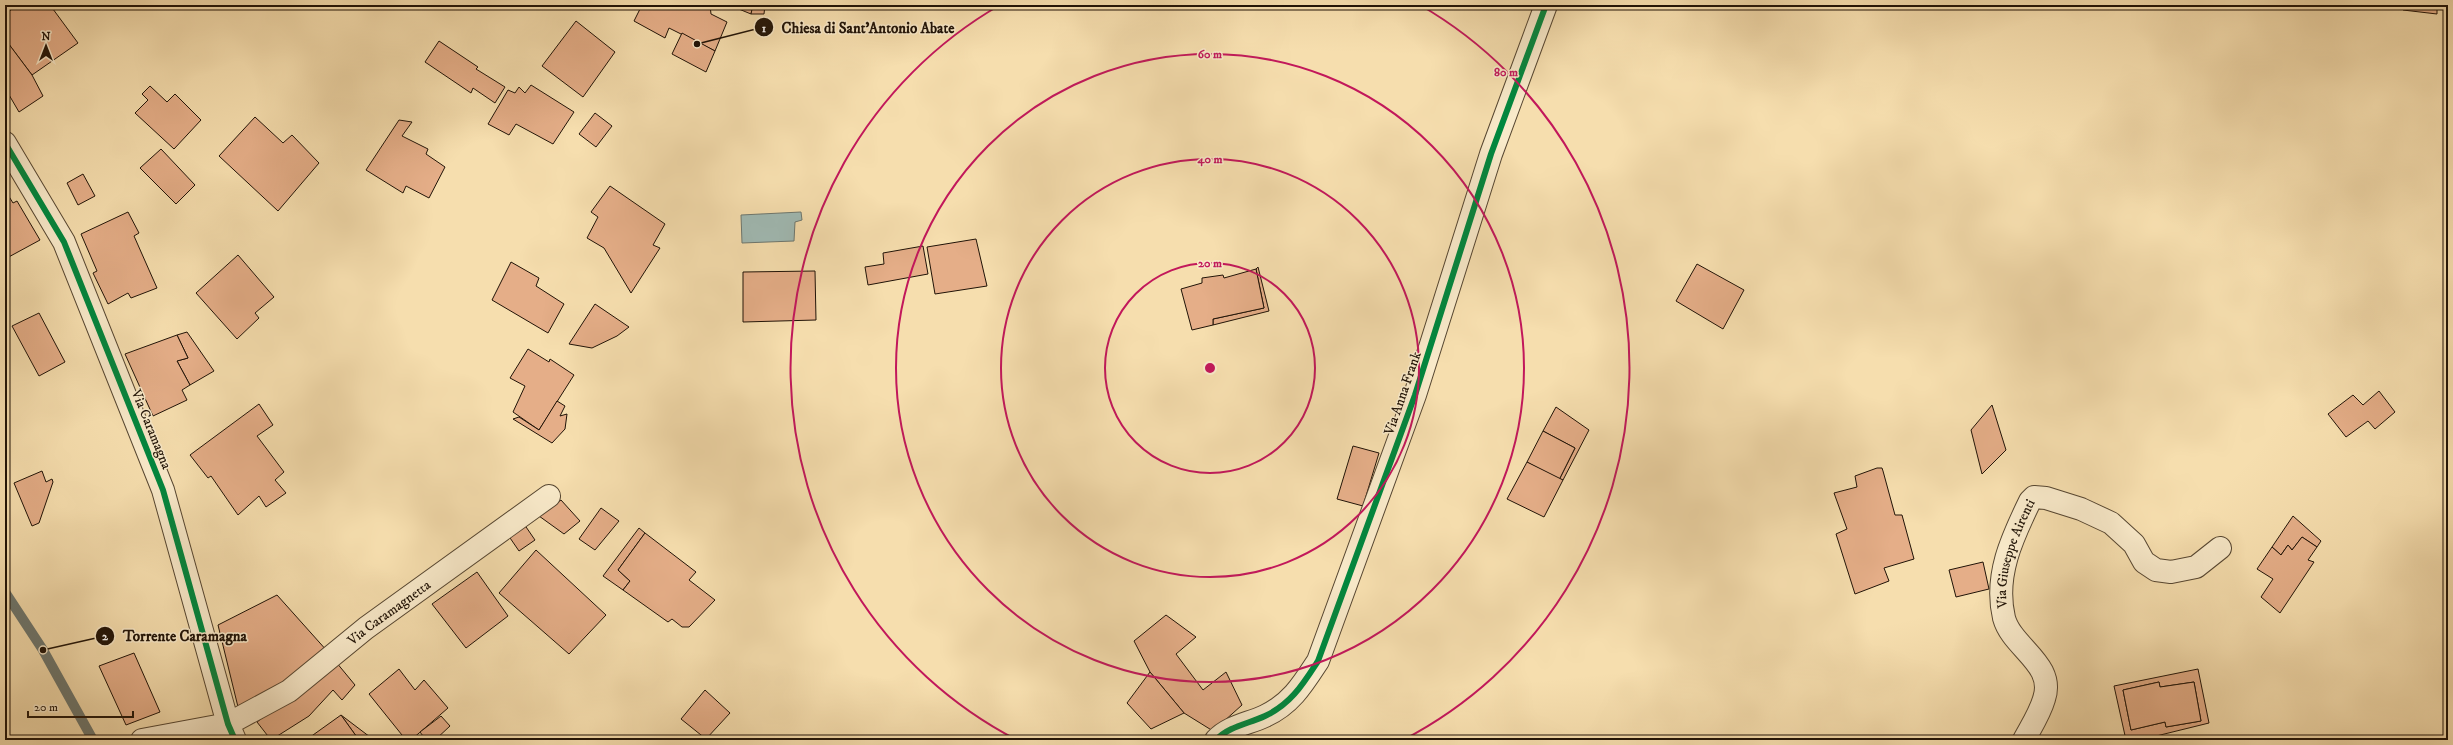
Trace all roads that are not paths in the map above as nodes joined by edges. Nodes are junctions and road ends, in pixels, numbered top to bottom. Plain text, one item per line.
1 (1546, 5) edge
2 (5, 144) edge
3 (549, 496) dead end
4 (2220, 548) dead end
5 (231, 732) edge
6 (150, 738) edge
7 (1216, 740) edge
8 (2024, 740) edge

1 - 7 street, Via Anna Frank
2 - 5 street, Via Caramagna
3 - 5 street, Via Caramagnetta
4 - 8 street, Via Giuseppe Airenti
5 - 6 street, Via Caramagnetta

